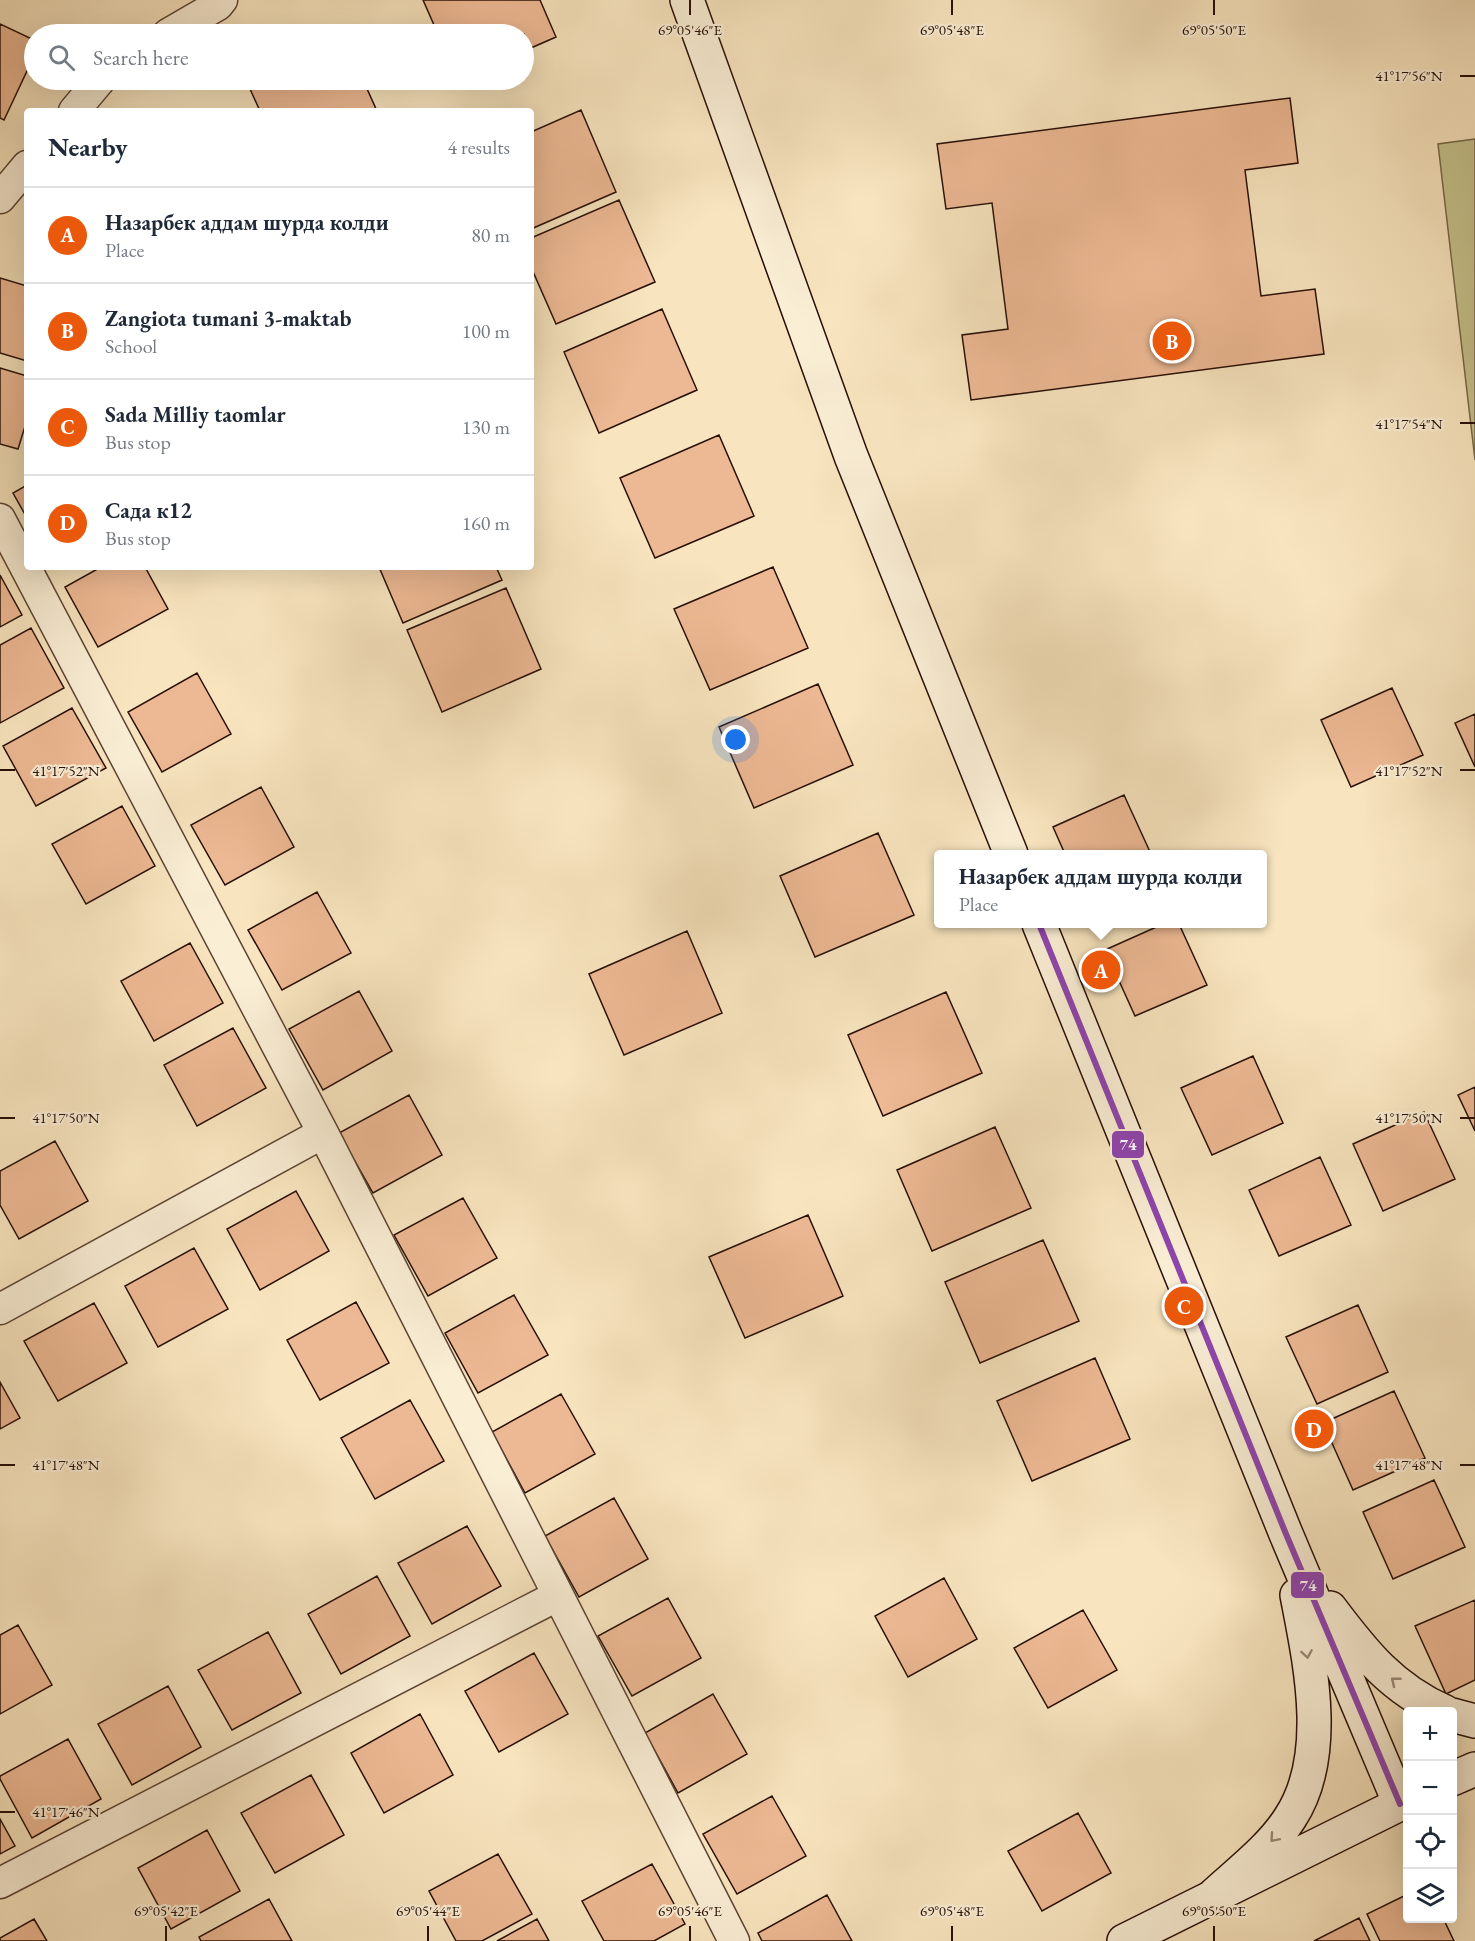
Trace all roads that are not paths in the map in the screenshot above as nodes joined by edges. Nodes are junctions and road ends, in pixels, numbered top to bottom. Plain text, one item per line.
1 (222, 0) edge
2 (687, 0) edge
3 (185, 24) edge
4 (92, 90) edge
5 (77, 108) edge
6 (24, 170) edge
7 (0, 198) edge
8 (0, 519) edge
9 (24, 565) edge
10 (27, 570) edge
11 (1009, 850) edge
12 (1041, 928) edge
13 (323, 1133) junction
14 (0, 1309) edge
15 (1286, 1534) junction
16 (557, 1596) junction
17 (1435, 1707) edge
18 (1457, 1716) edge
19 (1475, 1721) edge
20 (1475, 1769) edge
21 (1457, 1777) edge
22 (1403, 1800) edge
23 (1403, 1802) edge
24 (0, 1883) edge
25 (1213, 1896) junction
26 (734, 1941) edge
27 (1124, 1941) edge

1 - 3 street
2 - 11 main road
4 - 5 street
6 - 7 street
8 - 9 street
10 - 13 street
12 - 15 main road
13 - 14 street
13 - 16 street
17 -> 15 main road
15 - 22 main road
15 -> 25 main road
16 - 24 street
16 - 26 street
18 - 19 main road
20 - 21 main road
23 - 25 main road
25 - 27 main road

